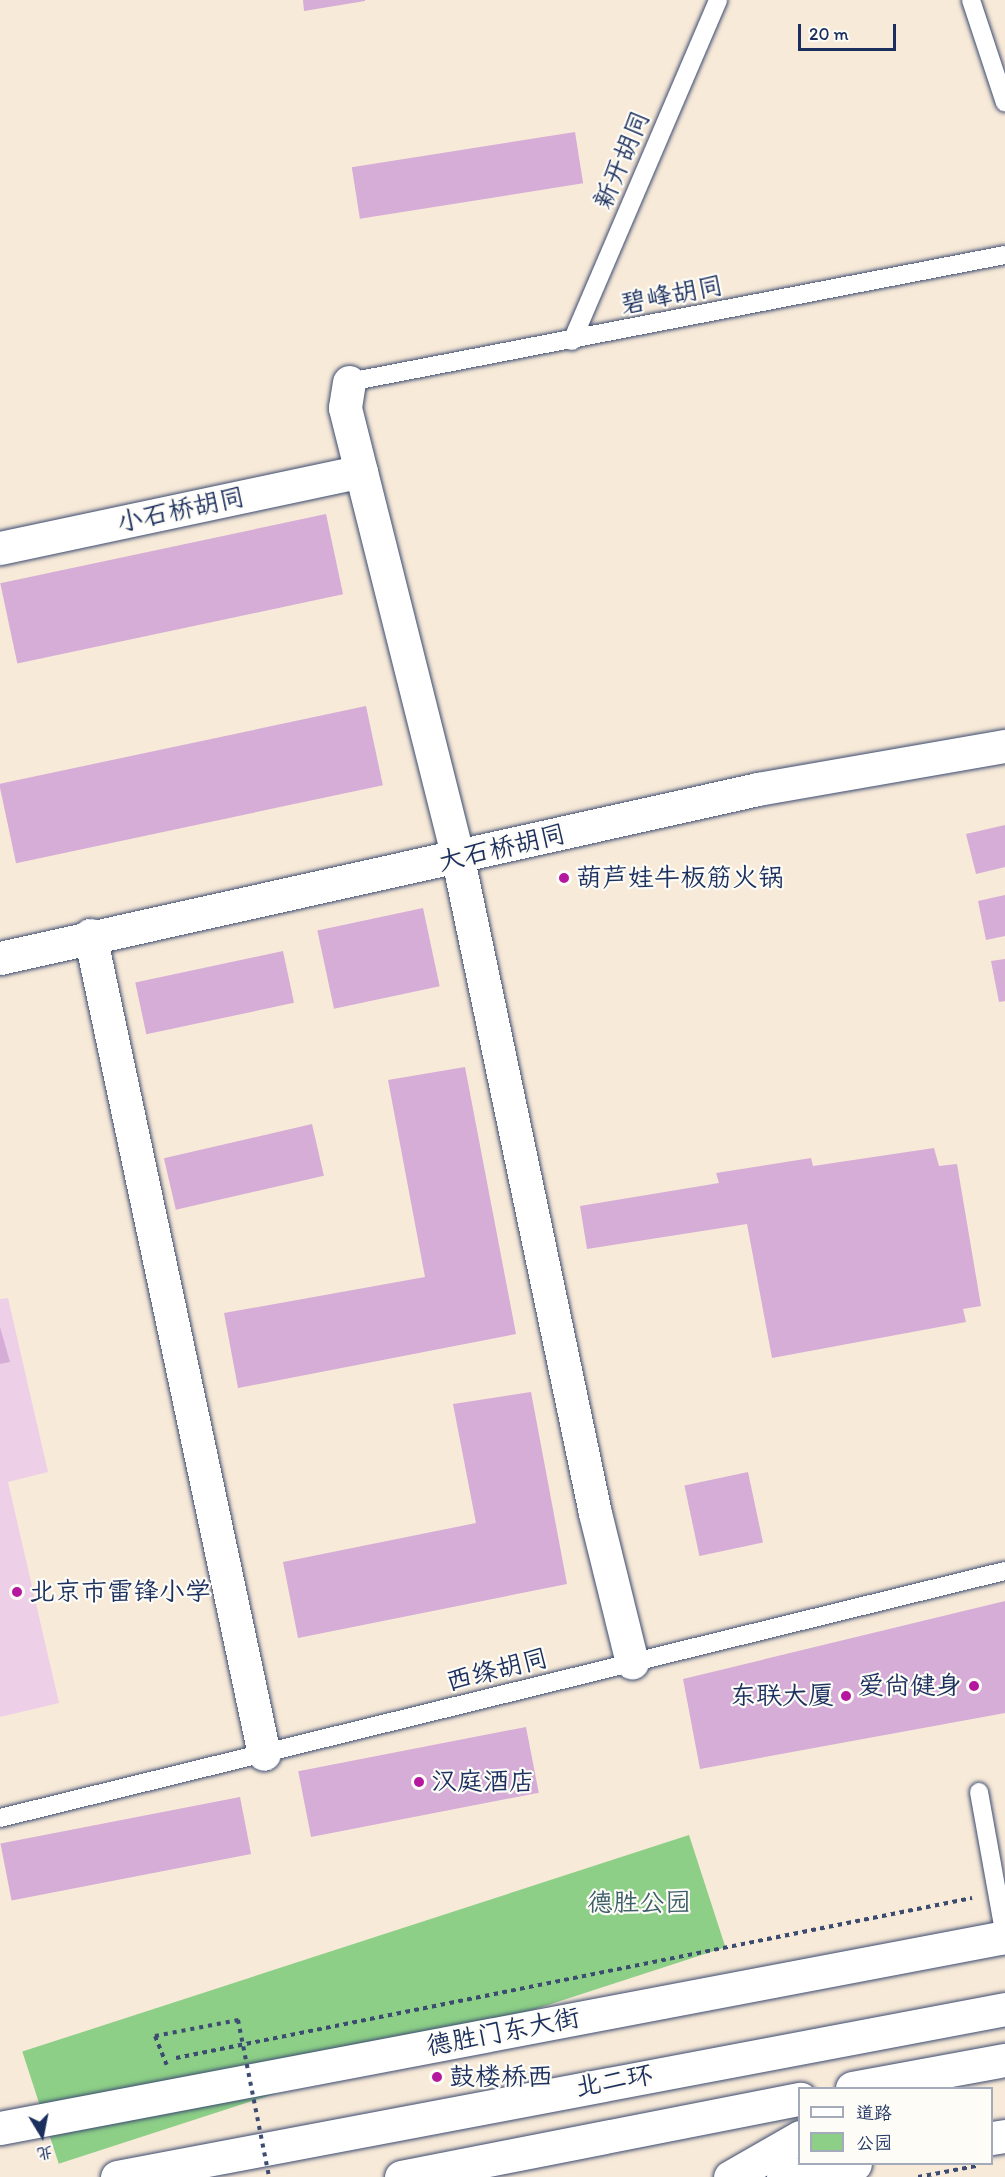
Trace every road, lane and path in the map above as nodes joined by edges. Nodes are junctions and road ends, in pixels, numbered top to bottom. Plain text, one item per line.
1 (718, 0) edge
2 (971, 0) edge
3 (1005, 103) edge
4 (1005, 255) edge
5 (572, 341) junction
6 (349, 382) joint
7 (361, 471) junction
8 (0, 548) edge
9 (1005, 746) edge
10 (458, 859) junction
11 (90, 935) junction
12 (0, 958) edge
13 (1005, 1571) edge
14 (632, 1663) junction
15 (264, 1754) junction
16 (979, 1792) dead end
17 (0, 1818) edge
18 (997, 1893) junction
19 (1005, 1936) edge
20 (1005, 2009) edge
21 (155, 2036) dead end
22 (1005, 2060) edge
23 (156, 2067) dead end
24 (891, 2084) edge
25 (862, 2087) edge
26 (798, 2099) edge
27 (0, 2128) edge
28 (1005, 2136) edge
29 (798, 2138) edge
30 (993, 2146) edge
31 (845, 2165) edge
32 (951, 2165) edge
33 (117, 2177) edge
34 (269, 2177) edge
35 (401, 2177) edge
36 (730, 2177) edge
37 (783, 2177) edge
38 (918, 2177) edge

1 - 5 lane, 新开胡同
2 - 3 lane
4 - 5 lane, 碧峰胡同
5 - 6 lane, 碧峰胡同
6 - 7 main road
7 - 8 main road, 小石桥胡同
7 - 10 main road
9 - 10 main road, 大石桥胡同
10 - 11 main road, 大石桥胡同
10 - 14 main road
11 - 12 main road, 大石桥胡同
11 - 15 main road
13 - 14 lane, 西绦胡同
14 - 15 lane, 西绦胡同
15 - 17 lane, 西绦胡同
16 - 18 lane
18 - 19 lane
18 - 23 path
19 - 27 main road, 德胜门东大街
20 - 33 main road, 北二环
21 - 34 path, bridge
22 - 24 main road
24 - 25 main road
26 - 35 main road, 北二环
28 - 30 main road
29 - 36 main road
31 - 37 main road
32 - 38 path

